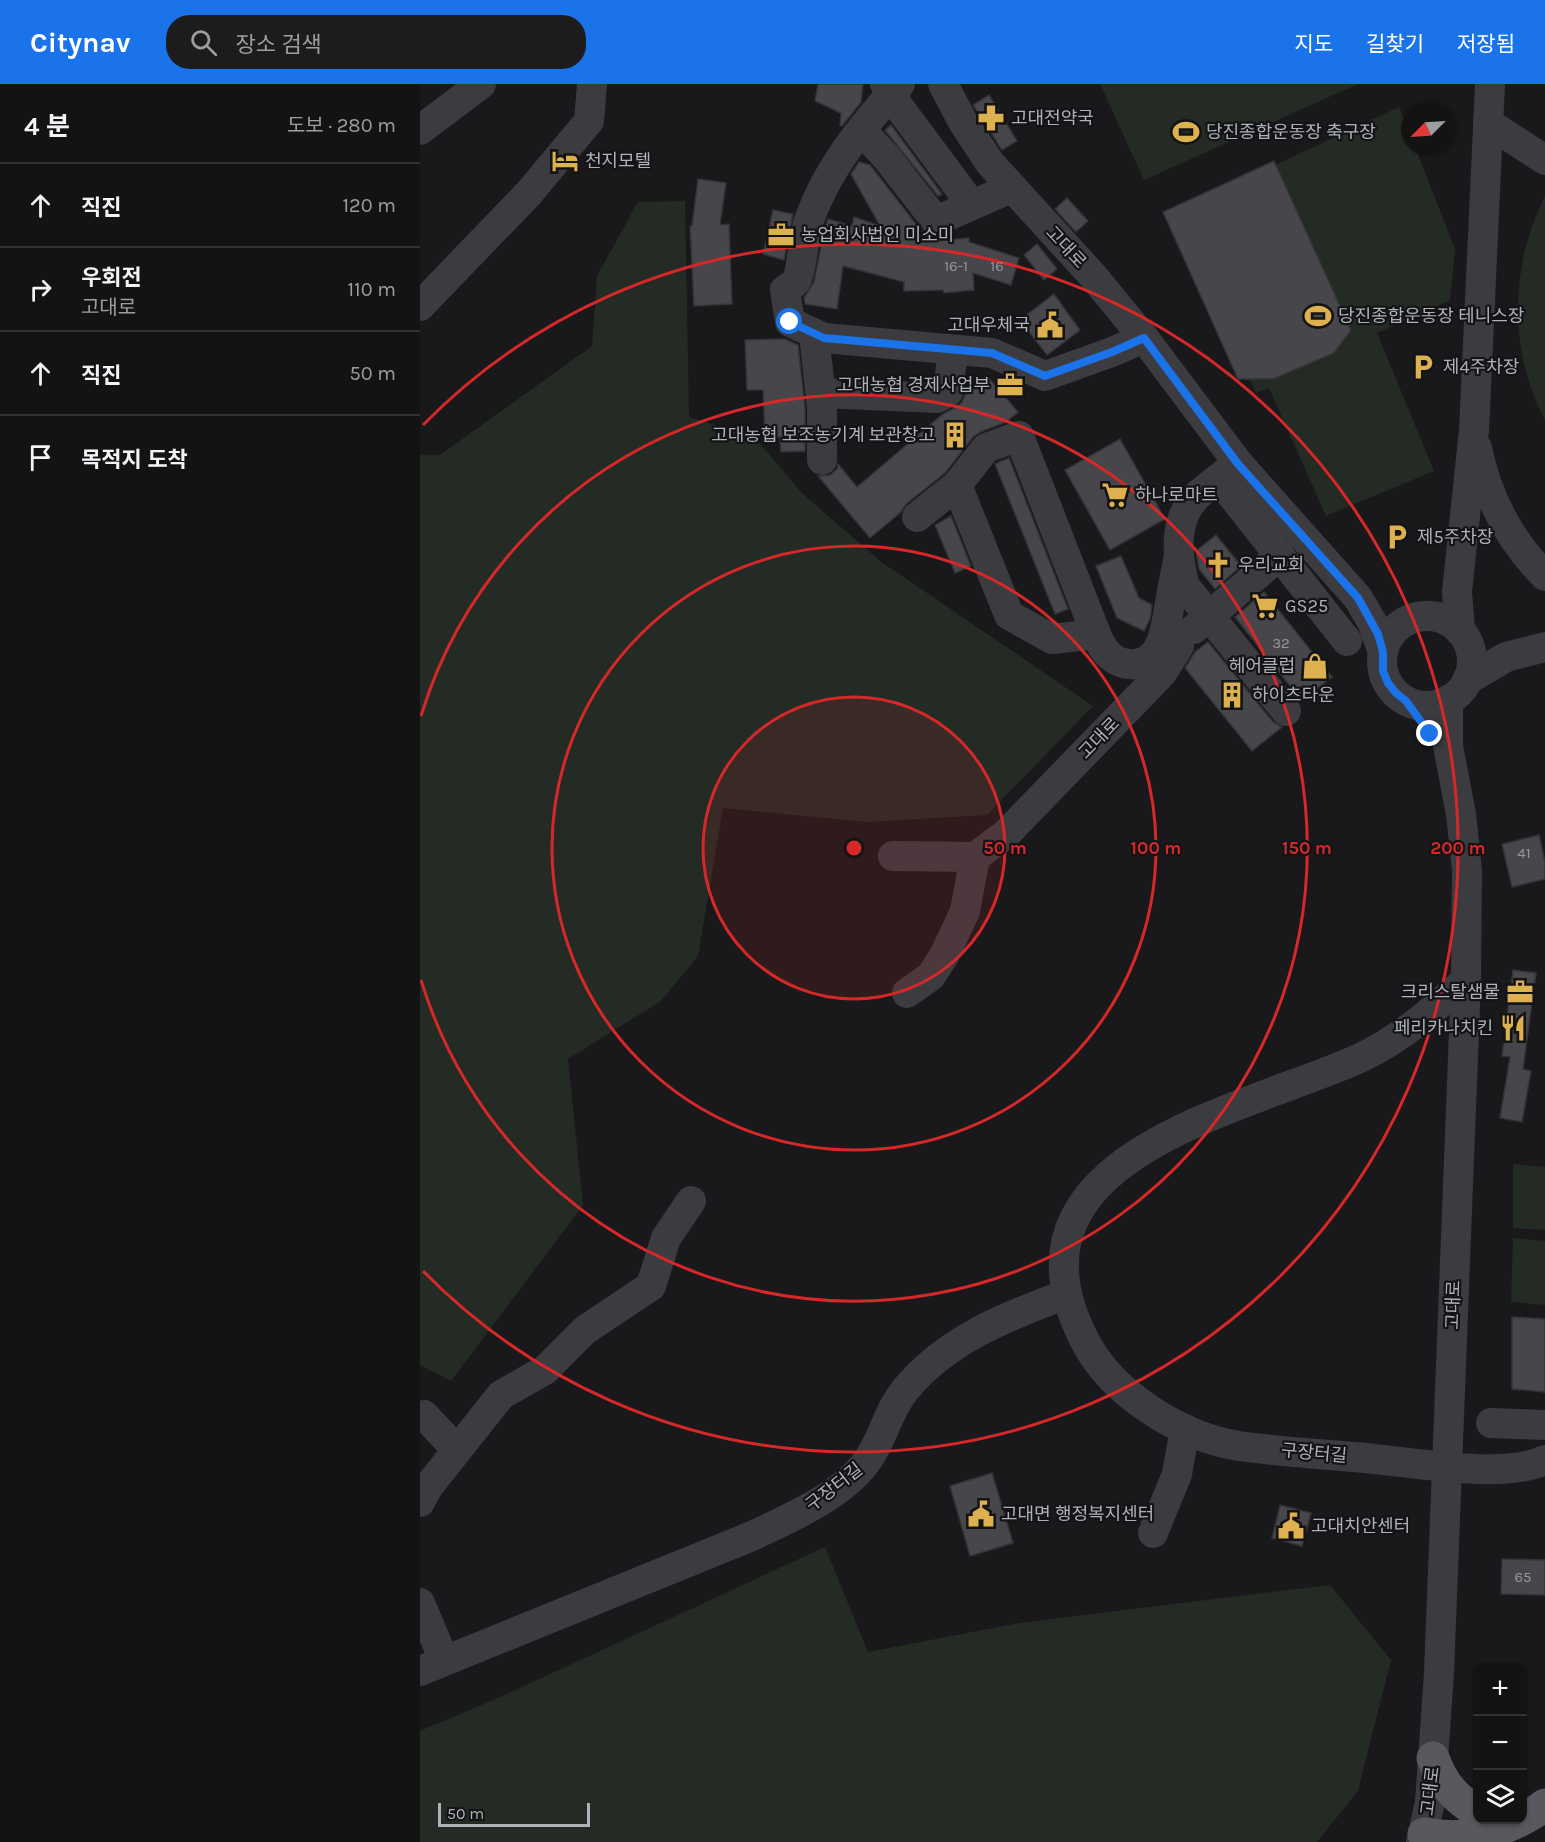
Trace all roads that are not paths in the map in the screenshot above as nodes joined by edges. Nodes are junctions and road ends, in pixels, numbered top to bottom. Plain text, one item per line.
1 (481, 84) edge
2 (592, 84) edge
3 (943, 84) edge
4 (1490, 84) edge
5 (892, 88) edge
6 (1488, 123) junction
7 (420, 130) edge
8 (862, 130) junction
9 (975, 143) junction
10 (1545, 160) edge
11 (941, 163) junction
12 (1011, 188) junction
13 (972, 205) junction
14 (420, 306) edge
15 (814, 334) junction
16 (1144, 338) junction
17 (953, 350) junction
18 (821, 393) junction
19 (1474, 430) junction
20 (822, 460) dead end
21 (1228, 471) junction
22 (957, 485) junction
23 (917, 517) dead end
24 (1280, 555) junction
25 (1459, 571) junction
26 (1181, 572) junction
27 (1545, 576) edge
28 (1358, 598) junction
29 (1209, 616) junction
30 (1418, 618) junction
31 (1096, 634) junction
32 (1465, 639) junction
33 (1180, 641) junction
34 (1347, 641) dead end
35 (1545, 647) edge
36 (1383, 652) junction
37 (1506, 657) junction
38 (1458, 690) junction
39 (1406, 701) junction
40 (1286, 711) dead end
41 (1451, 769) junction
42 (893, 856) dead end
43 (975, 857) junction
44 (1466, 980) junction
45 (907, 993) dead end
46 (691, 1201) dead end
47 (1067, 1294) junction
48 (420, 1416) edge
49 (1491, 1423) dead end
50 (1545, 1425) edge
51 (1185, 1429) junction
52 (457, 1450) junction
53 (1545, 1460) edge
54 (1446, 1466) junction
55 (420, 1502) edge
56 (1153, 1533) dead end
57 (420, 1603) edge
58 (432, 1666) edge
59 (1433, 1758) junction
60 (1473, 1809) edge
61 (1537, 1809) edge
62 (1423, 1838) edge

1 - 7 street
2 - 14 street
3 - 9 street, 고대로
4 - 6 street
5 - 8 street
5 - 11 street
6 - 10 street
6 - 19 street
8 - 13 street
8 - 15 street
9 - 11 street
9 - 12 street, 고대로
11 - 13 street
12 - 13 street
12 - 16 street, 고대로
15 - 17 street
15 - 18 street
16 - 17 street
16 - 21 street, 고대로
17 - 18 street
18 - 20 street
19 - 25 street
19 - 27 street
21 - 24 street
21 - 26 street, 고대로
21 - 28 street, 고대로
22 - 23 street
22 - 31 street
22 - 31 street
24 - 29 street
24 - 34 street
25 - 30 street
25 - 32 street
26 - 29 street
26 - 31 street
26 - 33 street, 고대로
28 - 30 street
28 - 36 street
29 - 33 street
29 - 40 street
30 - 32 street
30 - 36 street
32 - 37 street
32 - 38 street
33 - 43 street, 고대로
35 - 37 street
36 - 39 street
37 - 38 street
38 - 39 street
38 - 41 street
39 - 41 street
41 - 44 street, 고대로
42 - 43 street
43 - 45 street
44 - 47 street
44 - 54 street, 고대로
46 - 52 street
47 - 51 street, 구장터길
47 - 58 street, 구장터길
48 - 52 street
49 - 50 street
51 - 54 street, 구장터길
51 - 56 street
52 - 55 street
53 - 54 street, 구장터길
54 - 59 street, 고대로
57 - 58 street, 구장터길
59 - 60 main road
59 - 62 street, 고대로
61 - 62 main road

